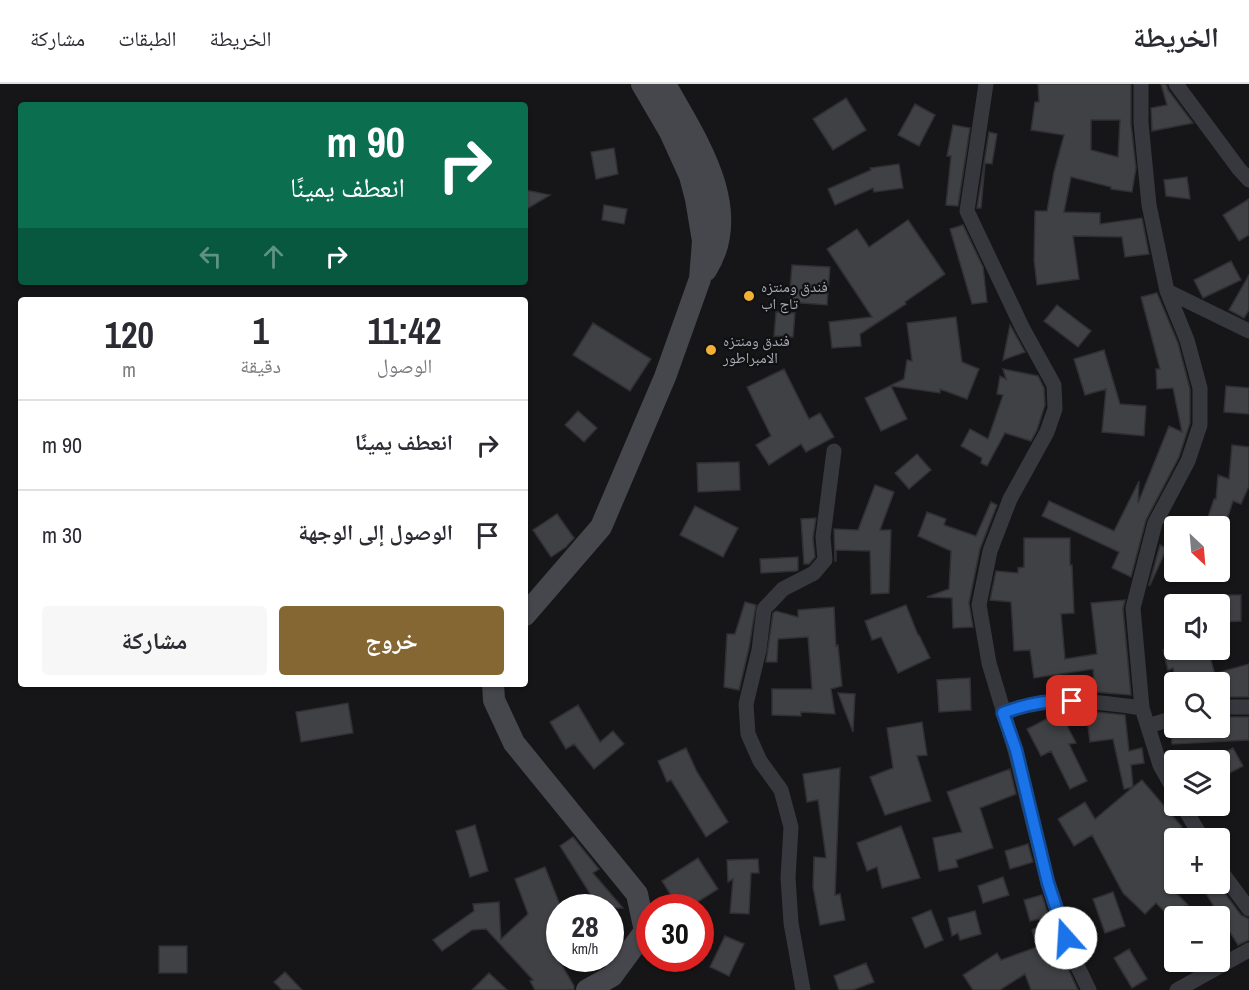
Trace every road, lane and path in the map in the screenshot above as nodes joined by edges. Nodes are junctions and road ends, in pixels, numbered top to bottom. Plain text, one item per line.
1 (642, 84) edge
2 (665, 84) edge
3 (986, 84) edge
4 (1141, 84) edge
5 (1176, 84) edge
6 (1249, 180) edge
7 (700, 279) junction
8 (1167, 291) junction
9 (1249, 331) edge
10 (834, 451) dead end
11 (528, 612) edge
12 (493, 687) edge
13 (1230, 707) edge
14 (1249, 707) edge
15 (1142, 708) junction
16 (1003, 713) junction
17 (1164, 721) edge
18 (1148, 726) junction
19 (1164, 772) edge
20 (1230, 883) edge
21 (1249, 909) edge
22 (1249, 950) edge
23 (587, 990) edge
24 (803, 990) edge
25 (1089, 990) edge
26 (1178, 990) edge

1 - 7 main road
2 - 7 main road
3 - 16 street
4 - 8 street
5 - 6 street
7 - 11 main road
8 - 9 street
8 - 15 street
10 - 24 street
12 - 23 main road
13 - 14 street
15 - 16 street
15 - 18 street
16 - 25 street
17 - 18 street
18 - 19 street
20 - 21 street
22 - 26 street

